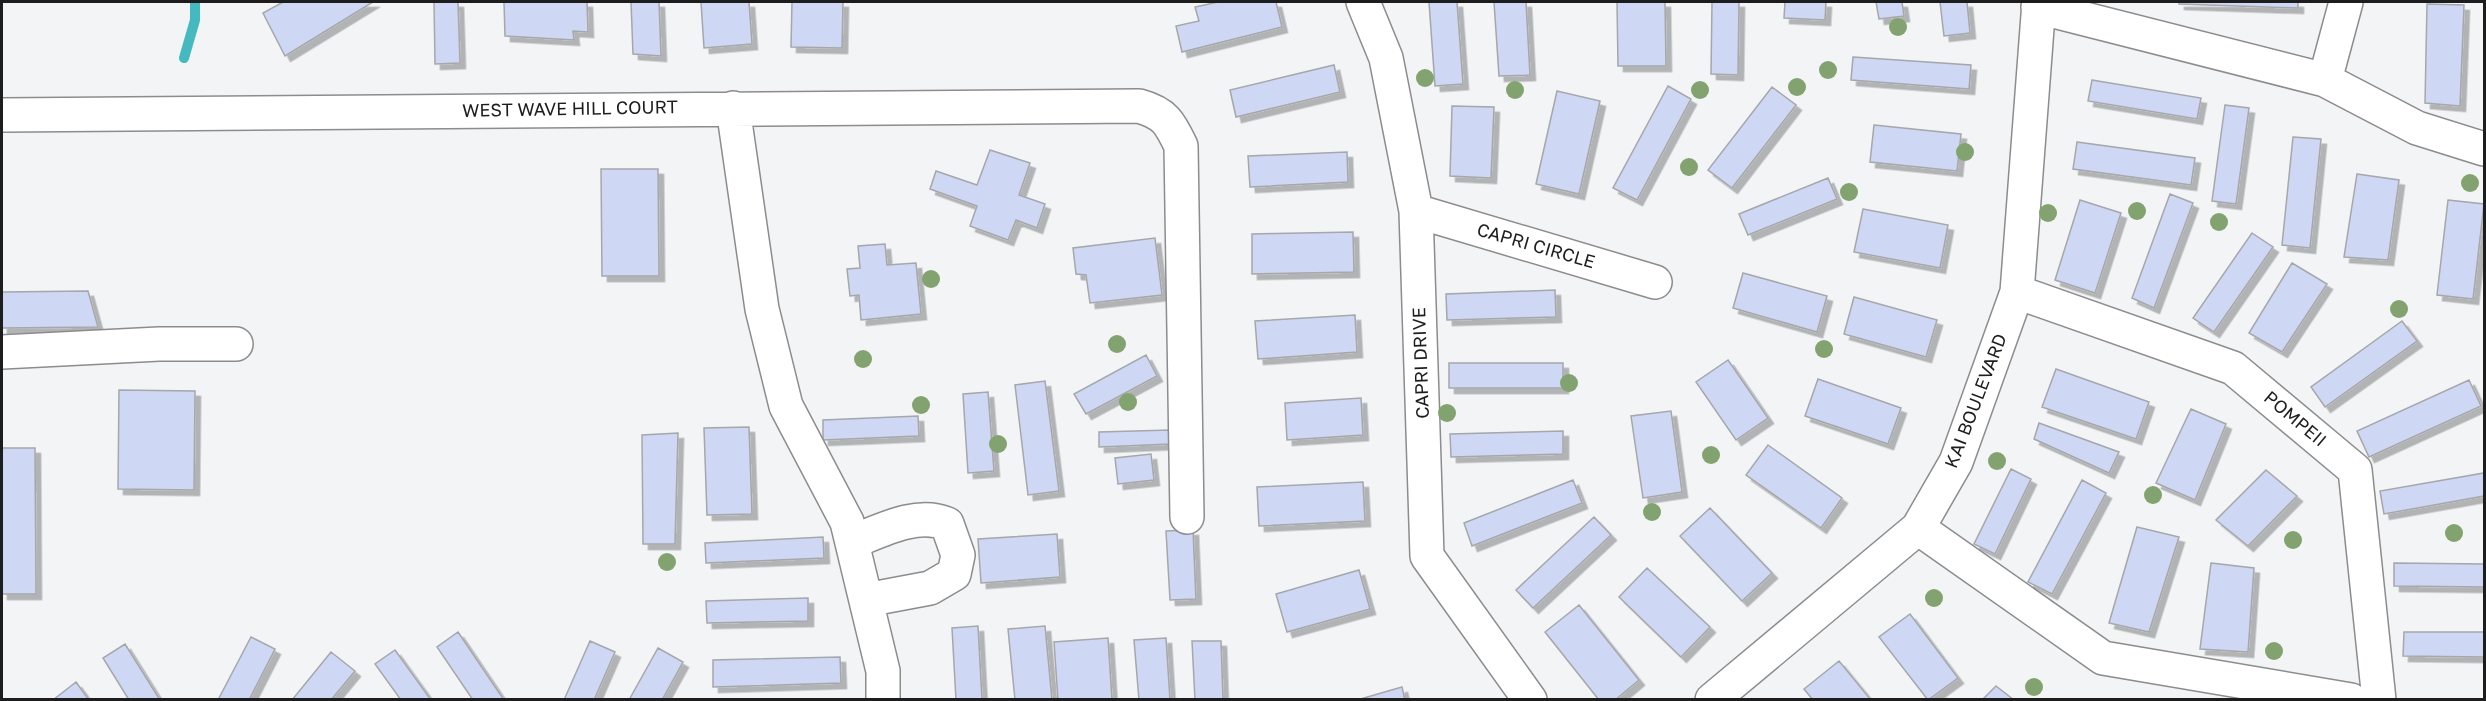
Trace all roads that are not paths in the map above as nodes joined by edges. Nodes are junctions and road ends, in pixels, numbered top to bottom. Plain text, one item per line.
1 (1363, 2) edge
2 (2346, 2) edge
3 (2039, 4) edge
4 (2325, 80) junction
5 (733, 108) junction
6 (2, 115) edge
7 (2484, 149) edge
8 (1416, 212) junction
9 (1655, 282) dead end
10 (2017, 292) junction
11 (236, 344) dead end
12 (2, 352) edge
13 (1187, 517) dead end
14 (1918, 528) junction
15 (852, 542) junction
16 (866, 600) junction
17 (883, 699) edge
18 (1530, 699) edge
19 (1712, 699) edge
20 (2352, 699) edge
21 (2379, 699) edge

1 - 8 street, CAPRI DRIVE
2 - 4 street
3 - 4 street
3 - 10 street, KAI BOULEVARD
4 - 7 street
5 - 6 street, WEST WAVE HILL COURT
5 - 13 street, WEST WAVE HILL COURT
5 - 15 street
8 - 9 street, CAPRI CIRCLE
8 - 18 street, CAPRI DRIVE
10 - 14 street, KAI BOULEVARD
10 - 21 street, POMPEII
11 - 12 street
14 - 19 street, KAI BOULEVARD
14 - 20 street
15 - 16 street
15 - 16 street
16 - 17 street

